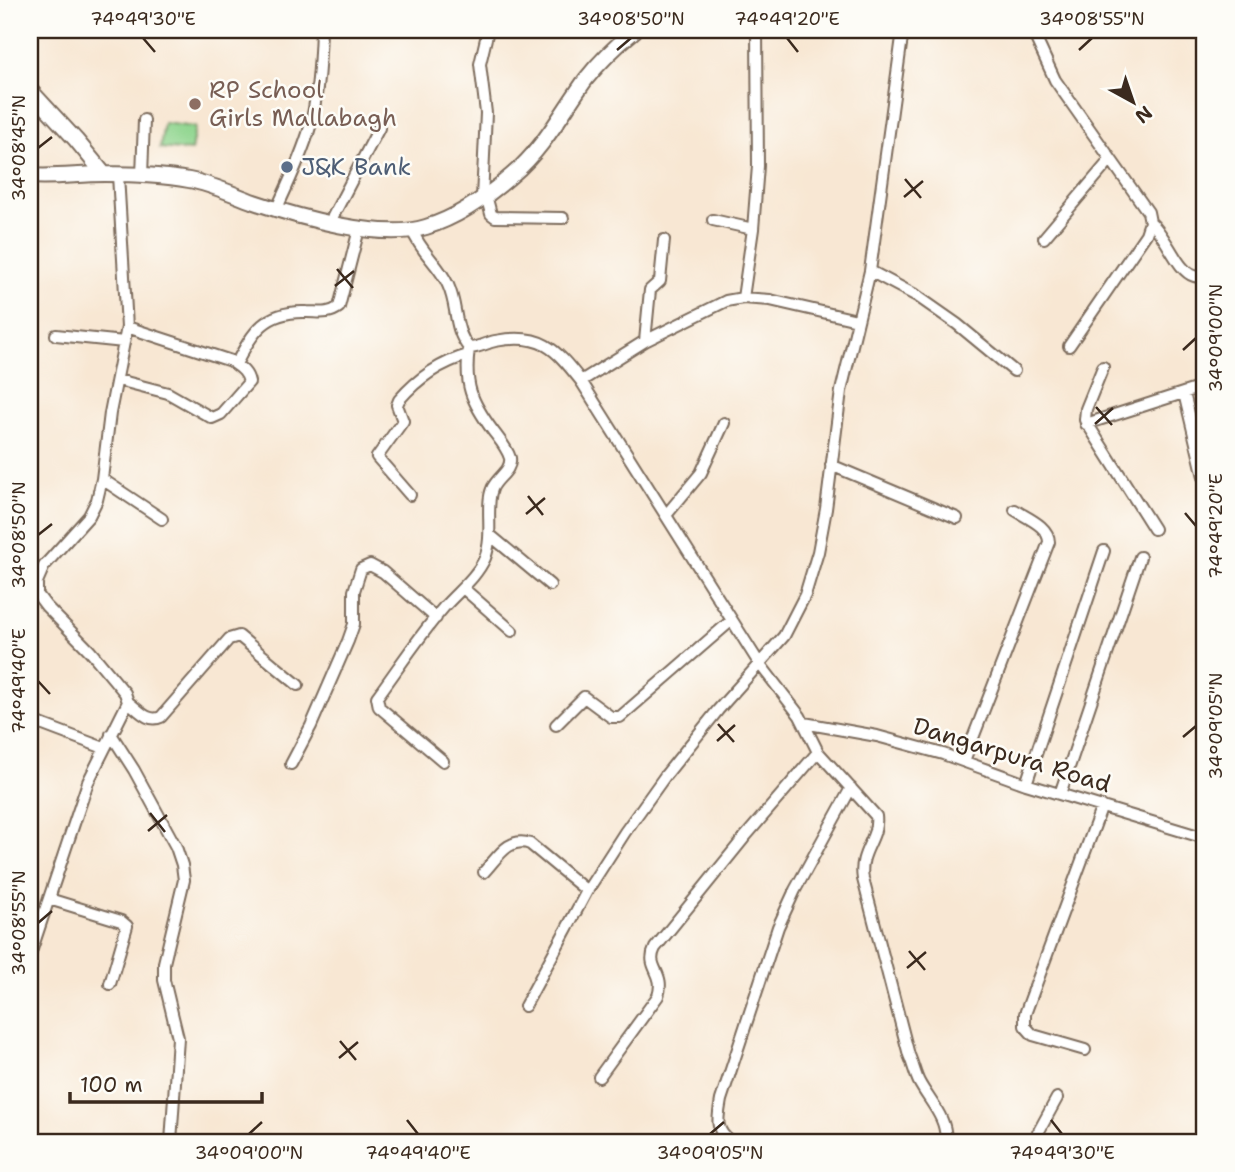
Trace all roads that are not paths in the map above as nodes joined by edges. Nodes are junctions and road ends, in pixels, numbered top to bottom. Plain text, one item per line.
1 (321, 30) edge
2 (488, 30) edge
3 (635, 30) edge
4 (757, 30) edge
5 (903, 30) edge
6 (1032, 30) edge
7 (30, 89) edge
8 (144, 120) dead end
9 (379, 128) dead end
10 (1111, 160) junction
11 (111, 174) junction
12 (30, 176) edge
13 (142, 176) junction
14 (484, 196) junction
15 (277, 208) junction
16 (563, 218) dead end
17 (713, 220) dead end
18 (330, 222) junction
19 (1150, 222) junction
20 (359, 229) junction
21 (753, 229) junction
22 (412, 230) junction
23 (1044, 238) dead end
24 (664, 240) dead end
25 (870, 271) junction
26 (1205, 276) edge
27 (743, 298) junction
28 (857, 320) junction
29 (127, 327) junction
30 (56, 335) dead end
31 (645, 341) junction
32 (124, 342) junction
33 (1069, 346) dead end
34 (468, 351) junction
35 (236, 364) junction
36 (1103, 367) dead end
37 (1014, 371) dead end
38 (118, 380) junction
39 (581, 381) junction
40 (1205, 386) edge
41 (1184, 393) junction
42 (724, 423) dead end
43 (1086, 424) junction
44 (831, 465) junction
45 (102, 479) junction
46 (1205, 481) edge
47 (410, 495) dead end
48 (1015, 510) dead end
49 (667, 514) junction
50 (957, 518) dead end
51 (162, 519) dead end
52 (1154, 529) dead end
53 (490, 535) junction
54 (1104, 551) dead end
55 (1140, 557) dead end
56 (550, 585) dead end
57 (463, 588) junction
58 (436, 618) junction
59 (732, 621) junction
60 (512, 631) dead end
61 (759, 663) junction
62 (298, 685) dead end
63 (128, 702) junction
64 (30, 720) edge
65 (804, 723) junction
66 (556, 725) dead end
67 (110, 734) junction
68 (104, 748) junction
69 (818, 752) junction
70 (443, 761) dead end
71 (964, 761) junction
72 (291, 764) dead end
73 (1026, 784) junction
74 (851, 788) junction
75 (1060, 794) junction
76 (1102, 806) junction
77 (1205, 838) edge
78 (484, 872) dead end
79 (587, 891) junction
80 (49, 899) junction
81 (33, 933) edge
82 (30, 955) edge
83 (110, 984) dead end
84 (525, 1006) dead end
85 (1085, 1050) dead end
86 (599, 1077) dead end
87 (1057, 1098) dead end
88 (946, 1140) edge
89 (170, 1142) edge
90 (731, 1142) edge
91 (961, 1142) edge
92 (1033, 1142) edge

1 - 15 street
2 - 14 street
3 - 14 street
4 - 21 street
5 - 25 street
6 - 10 street
7 - 11 street
8 - 13 street
9 - 18 street
10 - 19 street
10 - 23 street
11 - 12 street
11 - 13 street
11 - 29 street
13 - 15 street
14 - 16 street
14 - 22 street
15 - 18 street
17 - 21 street
18 - 20 street
19 - 26 street
19 - 33 street
20 - 22 street
20 - 35 street
21 - 27 street
22 - 34 street
24 - 31 street
25 - 28 street
25 - 37 street
27 - 28 street
27 - 31 street
28 - 44 street
29 - 32 street
29 - 35 street
30 - 32 street
31 - 39 street
32 - 38 street
34 - 39 street
34 - 47 street
34 - 53 street
35 - 38 street
36 - 43 street
38 - 45 street
39 - 49 street
40 - 41 street
41 - 43 street
41 - 46 street
42 - 49 street
43 - 52 street
44 - 50 street
44 - 61 street
45 - 51 street
45 - 63 street
48 - 71 street
49 - 59 street
53 - 56 street
53 - 57 street
54 - 73 street
55 - 75 street
57 - 58 street
57 - 60 street
58 - 70 street
58 - 72 street
59 - 61 street
59 - 66 street
61 - 65 street
61 - 79 street
62 - 63 street
63 - 67 street
64 - 68 street
65 - 69 street
65 - 71 street, Dangarpura Road
67 - 68 street
67 - 89 street
68 - 80 street
69 - 74 street
69 - 86 street
71 - 73 street, Dangarpura Road
73 - 75 street, Dangarpura Road
74 - 88 street
74 - 90 street
75 - 76 street, Dangarpura Road
76 - 77 street, Dangarpura Road
76 - 85 street
78 - 79 street
79 - 84 street
80 - 81 street
80 - 83 street
81 - 82 street
87 - 92 street
88 - 91 street

